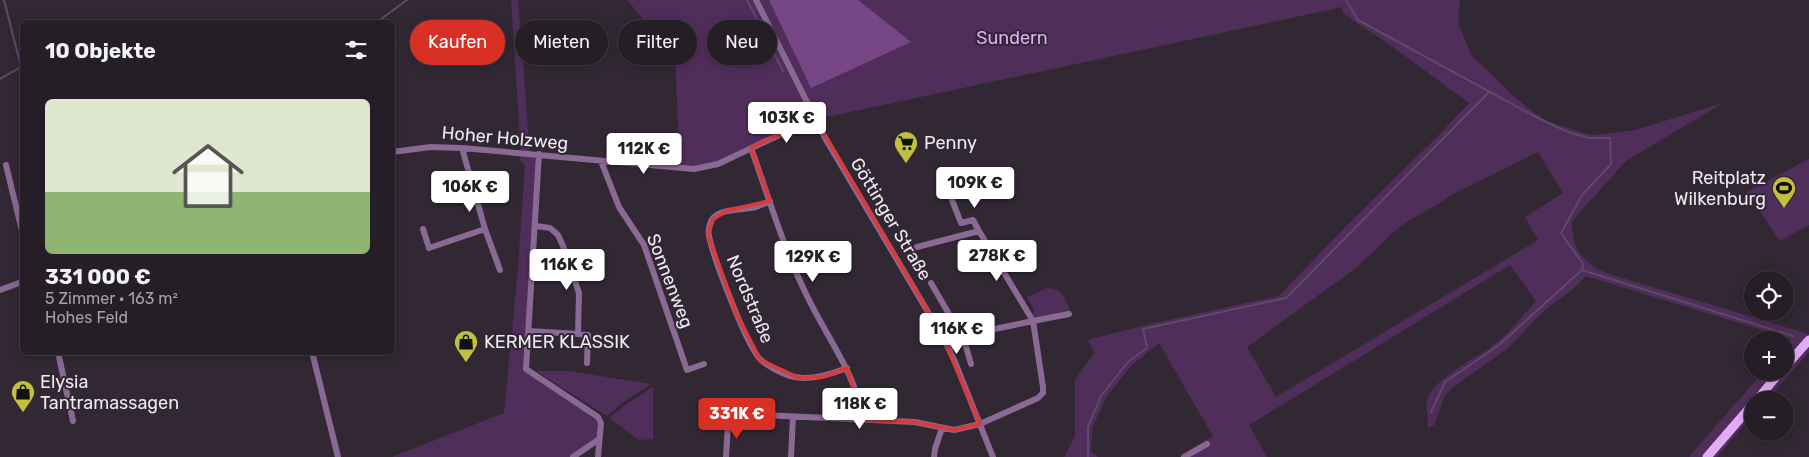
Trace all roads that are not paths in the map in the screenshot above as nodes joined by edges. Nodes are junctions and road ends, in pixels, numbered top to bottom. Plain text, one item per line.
1 (756, 0) edge
2 (815, 118) junction
3 (462, 148) junction
4 (751, 148) junction
5 (395, 152) edge
6 (539, 154) junction
7 (601, 161) junction
8 (6, 165) dead end
9 (770, 200) junction
10 (952, 200) dead end
11 (20, 223) edge
12 (961, 223) junction
13 (536, 226) junction
14 (423, 229) dead end
15 (485, 229) junction
16 (979, 231) junction
17 (965, 235) junction
18 (918, 246) dead end
19 (500, 270) dead end
20 (20, 283) edge
21 (931, 283) dead end
22 (0, 290) edge
23 (1068, 314) dead end
24 (1033, 321) junction
25 (529, 331) junction
26 (578, 334) junction
27 (964, 340) junction
28 (1809, 340) edge
29 (59, 355) edge
30 (313, 355) edge
31 (1794, 357) edge
32 (587, 363) dead end
33 (704, 364) dead end
34 (971, 364) dead end
35 (847, 368) junction
36 (1772, 381) edge
37 (1764, 391) edge
38 (1744, 414) edge
39 (793, 417) junction
40 (863, 420) junction
41 (73, 421) dead end
42 (980, 424) junction
43 (942, 428) junction
44 (598, 440) junction
45 (1207, 444) dead end
46 (338, 457) edge
47 (572, 457) edge
48 (598, 457) edge
49 (726, 457) edge
50 (791, 457) edge
51 (934, 457) edge
52 (993, 457) edge
53 (1184, 457) edge
54 (1707, 457) edge

1 - 2 street, Göttinger Straße
2 - 4 street, Hoher Holzweg
2 - 42 street, Göttinger Straße
3 - 5 street, Hoher Holzweg
3 - 6 street, Hoher Holzweg
3 - 15 street
4 - 7 street, Hoher Holzweg
4 - 9 street
6 - 7 street, Hoher Holzweg
6 - 13 street
7 - 33 street, Sonnenweg
8 - 11 street
9 - 35 street
9 - 35 street, Nordstraße
10 - 12 street
12 - 16 street
12 - 17 street
13 - 25 street
13 - 26 street
14 - 15 street
15 - 19 street
16 - 17 street
16 - 24 street
17 - 18 street
20 - 22 street
21 - 27 street
23 - 24 street
24 - 27 street
24 - 42 street
25 - 26 street
25 - 44 street
26 - 32 street
27 - 34 street
28 - 31 main road
29 - 41 street
30 - 46 street
35 - 40 street
36 - 37 main road
38 - 54 main road
39 - 40 street
39 - 49 street
39 - 50 street
40 - 43 street
42 - 43 street
42 - 52 street, Göttinger Straße
43 - 51 street
44 - 47 street
44 - 48 street
45 - 53 street

